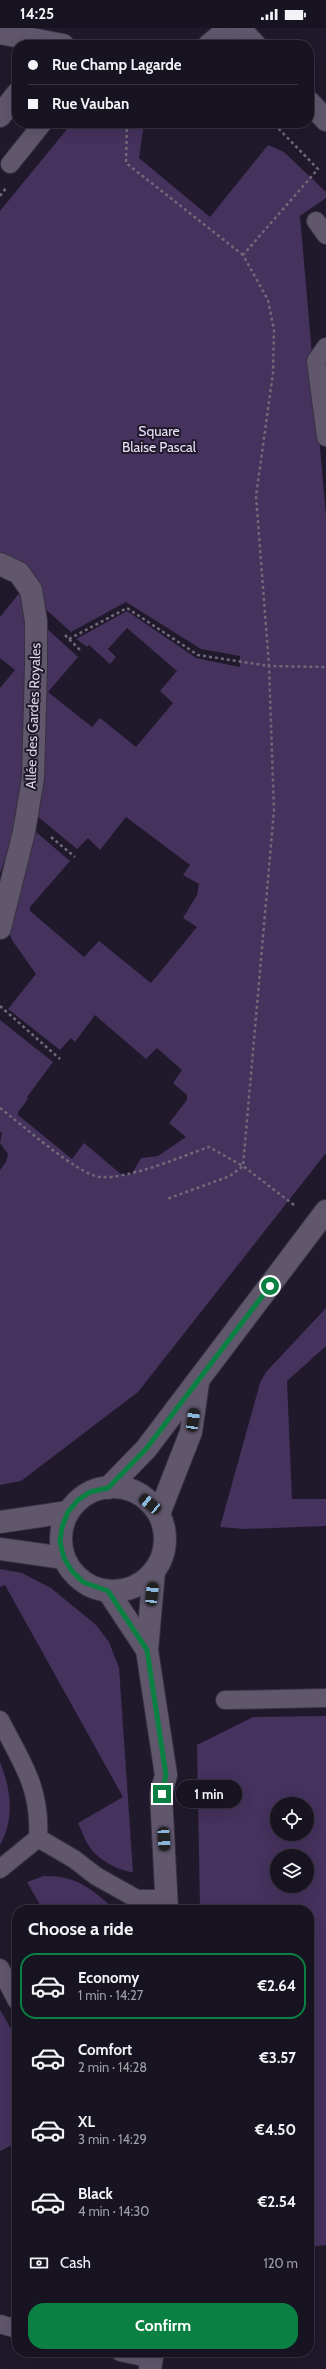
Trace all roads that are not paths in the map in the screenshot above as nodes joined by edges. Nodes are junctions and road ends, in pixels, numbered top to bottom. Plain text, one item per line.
1 (230, 28) edge
2 (239, 28) edge
3 (0, 33) edge
4 (36, 40) edge
5 (215, 40) edge
6 (250, 40) edge
7 (12, 100) edge
8 (314, 107) edge
9 (0, 116) edge
10 (326, 120) edge
11 (39, 128) edge
12 (10, 164) dead end
13 (316, 221) dead end
14 (326, 235) edge
15 (326, 347) edge
16 (326, 437) edge
17 (0, 564) edge
18 (0, 928) edge
19 (320, 1218) edge
20 (198, 1383) junction
21 (108, 1488) junction
22 (68, 1512) junction
23 (159, 1514) junction
24 (0, 1522) edge
25 (0, 1549) edge
26 (64, 1558) junction
27 (154, 1571) junction
28 (108, 1591) junction
29 (147, 1650) junction
30 (326, 1698) edge
31 (225, 1700) dead end
32 (0, 1720) edge
33 (38, 1838) junction
34 (0, 1869) edge
35 (167, 1905) edge
36 (0, 1968) edge
37 (12, 1991) edge
38 (0, 2324) edge
39 (12, 2328) edge
40 (140, 2357) edge
41 (152, 2360) edge

1 - 5 main road
2 - 6 main road
3 - 4 main road
7 - 9 main road
8 - 10 main road
11 - 12 lane
13 - 14 lane
15 - 16 lane
17 - 18 main road, Allée des Gardes Royales
19 - 20 main road
20 - 21 main road
20 - 23 main road
21 - 22 main road
21 - 23 main road
22 - 24 main road
22 - 26 main road
23 - 27 main road
25 - 26 main road
26 - 28 main road
27 - 28 main road
27 - 29 main road
28 - 29 main road
29 - 35 main road
30 - 31 lane
32 - 33 lane
33 - 34 lane
33 - 35 lane
36 - 37 lane
38 - 39 lane
40 - 41 lane

